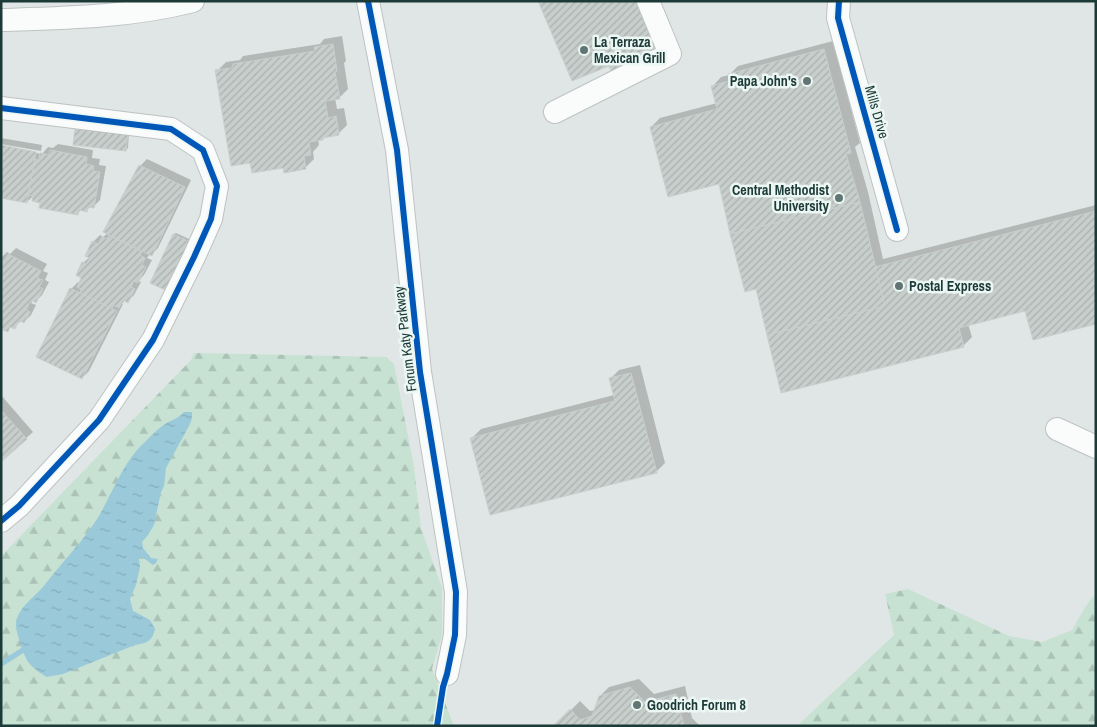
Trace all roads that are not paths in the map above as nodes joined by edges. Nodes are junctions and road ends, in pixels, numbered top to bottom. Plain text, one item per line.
1 (193, 1) edge
2 (368, 1) edge
3 (648, 1) edge
4 (839, 1) edge
5 (1, 20) edge
6 (1, 108) edge
7 (555, 112) dead end
8 (897, 230) dead end
9 (1057, 429) dead end
10 (1096, 447) edge
11 (1, 521) edge
12 (447, 674) dead end

1 - 5 street
2 - 12 street, Forum Katy Parkway
3 - 7 street
4 - 8 street, Mills Drive
6 - 11 street
9 - 10 street

